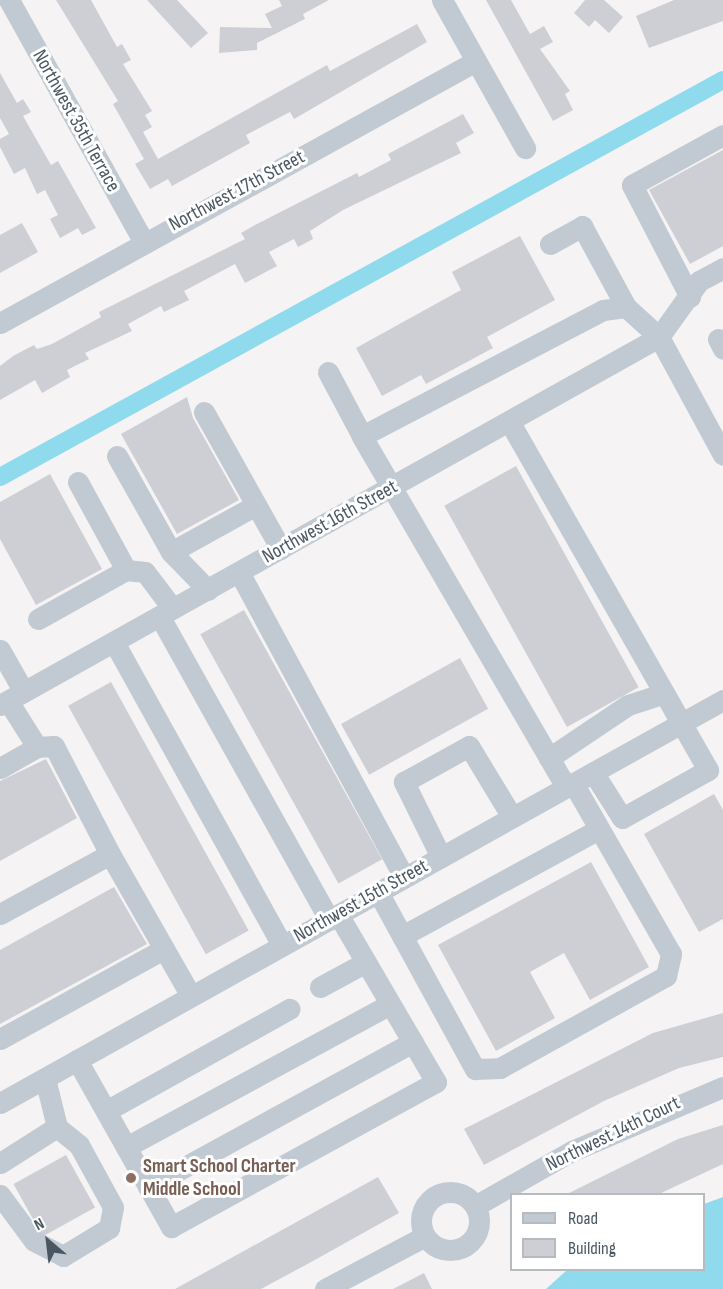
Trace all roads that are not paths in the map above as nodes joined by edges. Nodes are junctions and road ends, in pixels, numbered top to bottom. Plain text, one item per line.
1 (9, 0) edge
2 (442, 0) edge
3 (476, 61) junction
4 (723, 135) edge
5 (525, 148) dead end
6 (143, 241) junction
7 (550, 244) dead end
8 (723, 268) edge
9 (690, 297) junction
10 (626, 307) junction
11 (0, 323) edge
12 (659, 337) junction
13 (328, 372) dead end
14 (204, 412) dead end
15 (509, 421) junction
16 (362, 436) junction
17 (723, 455) edge
18 (117, 456) dead end
19 (78, 483) dead end
20 (389, 489) junction
21 (256, 505) junction
22 (281, 549) junction
23 (171, 552) junction
24 (126, 570) junction
25 (239, 572) junction
26 (208, 590) junction
27 (166, 613) junction
28 (39, 620) dead end
29 (114, 642) junction
30 (0, 650) edge
31 (664, 693) junction
32 (11, 699) edge
33 (723, 700) edge
34 (681, 723) junction
35 (37, 747) junction
36 (549, 758) junction
37 (0, 768) edge
38 (594, 772) junction
39 (569, 785) junction
40 (512, 818) junction
41 (599, 829) junction
42 (110, 854) junction
43 (441, 856) junction
44 (405, 877) junction
45 (378, 892) junction
46 (0, 914) edge
47 (333, 917) junction
48 (402, 936) junction
49 (282, 945) junction
50 (164, 949) junction
51 (366, 962) junction
52 (320, 987) dead end
53 (191, 996) junction
54 (390, 1004) junction
55 (289, 1009) dead end
56 (0, 1039) edge
57 (413, 1042) junction
58 (77, 1060) junction
59 (45, 1078) junction
60 (723, 1087) edge
61 (0, 1103) edge
62 (105, 1111) junction
63 (57, 1127) junction
64 (126, 1147) junction
65 (0, 1162) edge
66 (148, 1187) junction
67 (0, 1195) edge
68 (475, 1206) junction
69 (425, 1236) junction
70 (325, 1289) edge

1 - 6 street, Northwest 35th Terrace
2 - 3 street
3 - 5 street
3 - 6 street, Northwest 17th Street
4 - 9 street
6 - 11 street, Northwest 17th Street
7 - 10 street
8 - 9 street
9 - 12 street
10 - 12 street
10 - 16 street
12 - 15 street, Northwest 16th Street
12 - 17 street
13 - 16 street
14 - 21 street
15 - 20 street, Northwest 16th Street
15 - 31 street
16 - 20 street
18 - 23 street
19 - 24 street
20 - 22 street, Northwest 16th Street
20 - 36 street
21 - 22 street
21 - 23 street
22 - 25 street, Northwest 16th Street
23 - 26 street
24 - 27 street
24 - 28 street
25 - 26 street, Northwest 16th Street
25 - 44 street
26 - 27 street, Northwest 16th Street
27 - 29 street, Northwest 16th Street
27 - 47 street
29 - 32 street, Northwest 16th Street
29 - 49 street
30 - 32 street
31 - 34 street
31 - 36 street
32 - 35 street
33 - 34 street, Northwest 15th Street
34 - 38 street, Northwest 15th Street
34 - 38 street
35 - 37 street
35 - 42 street
36 - 39 street
38 - 39 street, Northwest 15th Street
39 - 40 street, Northwest 15th Street
39 - 41 street
40 - 43 street, Northwest 15th Street
40 - 43 street
41 - 48 street
41 - 48 street
42 - 46 street
42 - 50 street
43 - 44 street, Northwest 15th Street
44 - 45 street, Northwest 15th Street
45 - 47 street, Northwest 15th Street
45 - 48 street
47 - 49 street, Northwest 15th Street
47 - 51 street
49 - 53 street, Northwest 15th Street
50 - 53 street
50 - 56 street
51 - 52 street
51 - 54 street
53 - 58 street, Northwest 15th Street
54 - 57 street
54 - 64 street
55 - 62 street
57 - 66 street
57 - 66 street
58 - 59 street, Northwest 15th Street
58 - 62 street
59 - 61 street, Northwest 15th Street
59 - 63 street
60 - 68 street, Northwest 14th Court
62 - 64 street
63 - 65 street
63 - 67 street
64 - 66 street
68 - 69 street
68 - 69 street
69 - 70 street

